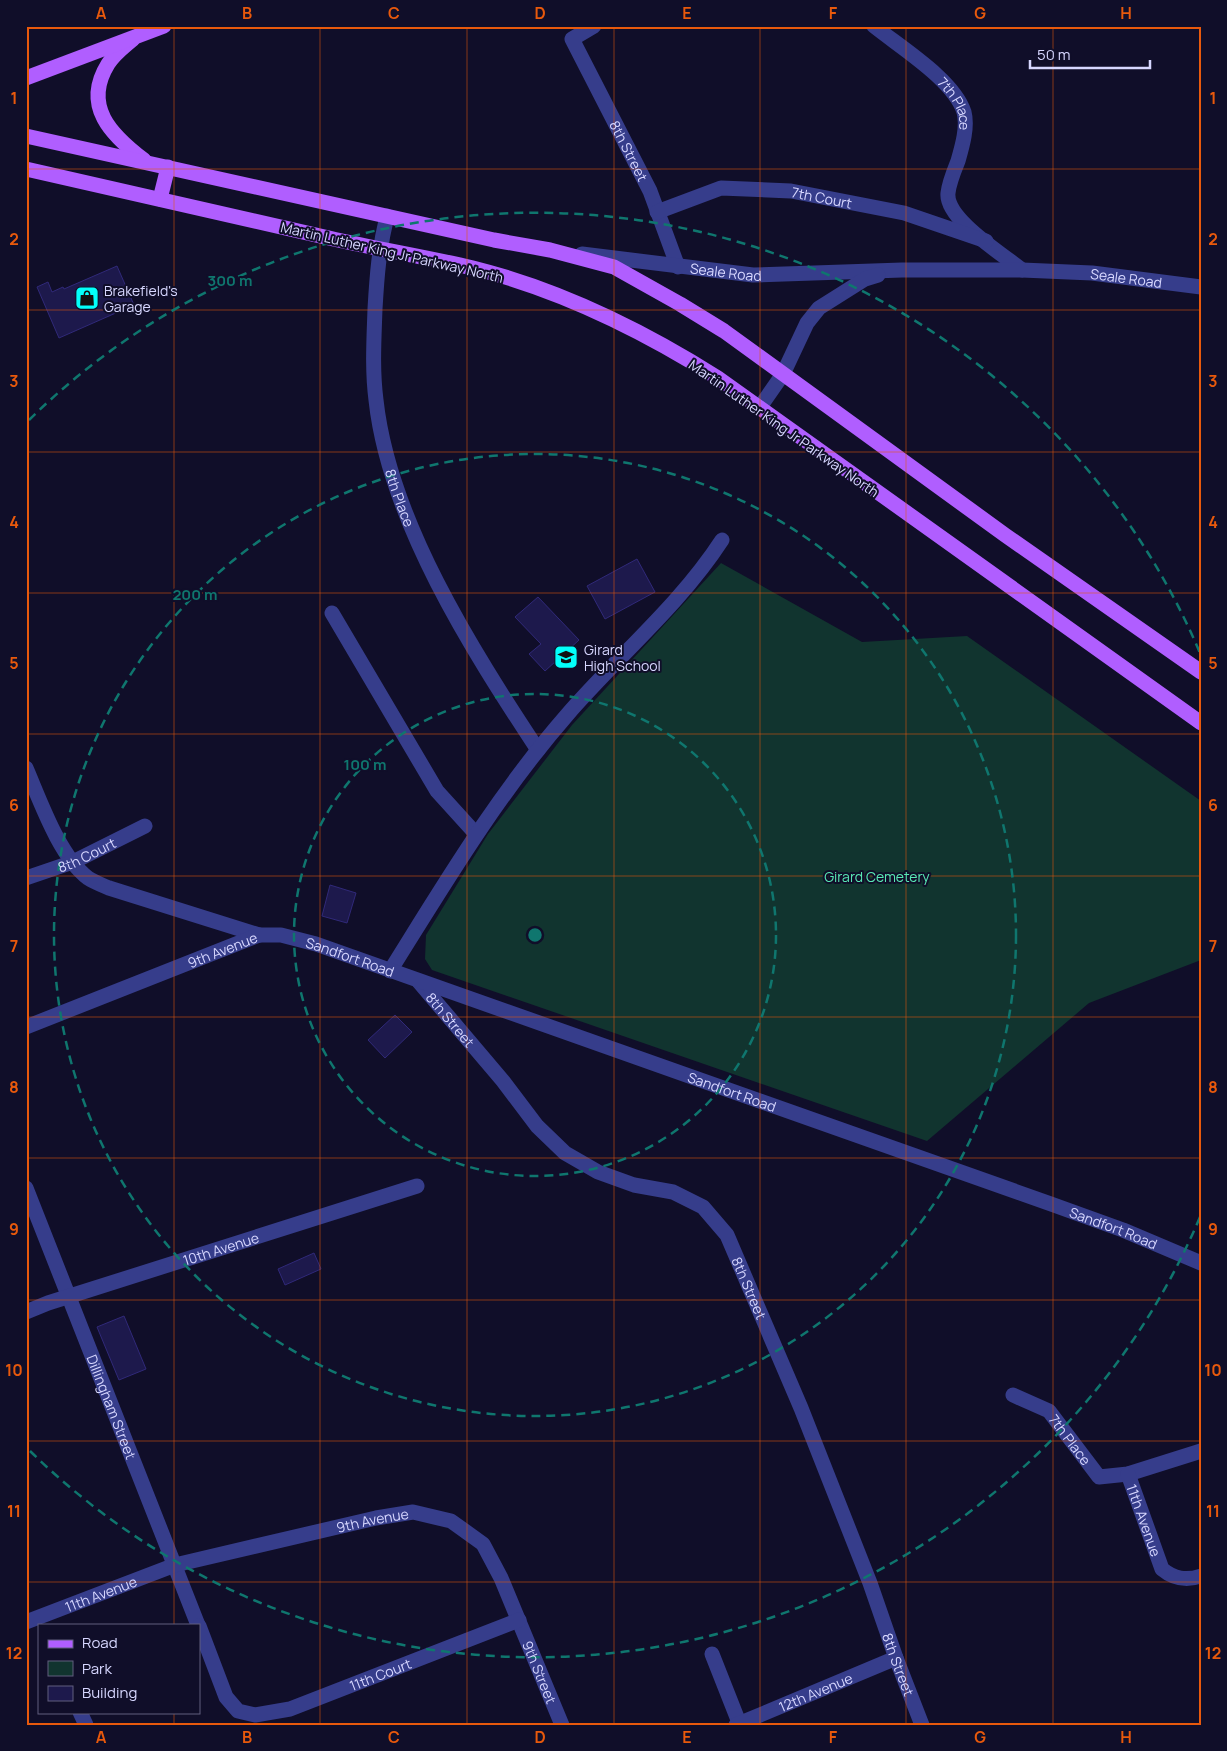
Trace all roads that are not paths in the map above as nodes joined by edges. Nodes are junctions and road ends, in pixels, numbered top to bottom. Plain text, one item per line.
1 (164, 26) edge
2 (594, 26) edge
3 (874, 26) edge
4 (133, 39) junction
5 (26, 78) edge
6 (26, 136) edge
7 (147, 162) junction
8 (168, 167) junction
9 (26, 169) edge
10 (160, 199) junction
11 (658, 212) junction
12 (388, 216) junction
13 (986, 241) junction
14 (378, 250) junction
15 (550, 250) junction
16 (678, 267) junction
17 (902, 270) junction
18 (1022, 270) junction
19 (1201, 286) edge
20 (783, 374) junction
21 (760, 407) junction
22 (722, 540) dead end
23 (332, 613) dead end
24 (1201, 672) edge
25 (1201, 723) edge
26 (538, 750) junction
27 (26, 768) edge
28 (145, 826) dead end
29 (476, 834) junction
30 (73, 862) junction
31 (26, 878) edge
32 (259, 935) junction
33 (390, 971) junction
34 (418, 981) junction
35 (26, 1027) edge
36 (417, 1186) dead end
37 (26, 1188) edge
38 (1201, 1263) edge
39 (68, 1298) junction
40 (26, 1312) edge
41 (1013, 1395) dead end
42 (1201, 1451) edge
43 (1128, 1474) junction
44 (175, 1565) junction
45 (1201, 1576) edge
46 (43, 1620) edge
47 (519, 1620) junction
48 (26, 1622) edge
49 (199, 1624) edge
50 (200, 1628) edge
51 (712, 1654) dead end
52 (896, 1658) junction
53 (238, 1711) joint
54 (738, 1724) edge
55 (562, 1725) edge
56 (922, 1725) edge

1 - 4 main road
2 - 11 street, 8th Street
3 - 13 street, 7th Place
4 - 5 main road
4 - 7 main road
6 - 7 main road
7 - 8 main road
8 - 10 main road
8 - 12 main road
9 - 10 main road, Martin Luther King Jr Parkway North
10 - 14 main road, Martin Luther King Jr Parkway North
11 - 13 street, 7th Court
11 - 16 street, 8th Street
12 - 14 street, 8th Place
12 - 15 main road
13 - 18 street, 7th Place
14 - 21 main road, Martin Luther King Jr Parkway North
14 - 26 street, 8th Place
15 - 16 street, Seale Road
15 - 20 main road
16 - 17 street, Seale Road
17 - 18 street, Seale Road
17 - 20 street, Seale Road
18 - 19 street, Seale Road
20 - 21 street, Seale Road
20 - 24 main road
21 - 25 main road, Martin Luther King Jr Parkway North
22 - 26 street
23 - 29 street
26 - 29 street
27 - 30 street
28 - 30 street, 8th Court
29 - 33 street
30 - 31 street, 8th Court
30 - 32 street, 9th Avenue
32 - 33 street, Sandfort Road
32 - 35 street, 9th Avenue
33 - 34 street, Sandfort Road
34 - 38 street, Sandfort Road
34 - 52 street, 8th Street
36 - 39 street, 10th Avenue
37 - 39 street, Dillingham Street
39 - 40 street, 10th Avenue
39 - 44 street, Dillingham Street
41 - 43 street, 7th Place
42 - 43 street, 11th Avenue
43 - 45 street, 11th Avenue
44 - 46 street, 11th Avenue
44 - 47 street, 9th Avenue
44 - 49 street, Dillingham Street
46 - 48 street, 11th Avenue
47 - 53 street, 11th Court
47 - 55 street, 9th Street
50 - 53 street, Dillingham Street
51 - 54 street
52 - 54 street, 12th Avenue
52 - 56 street, 8th Street

